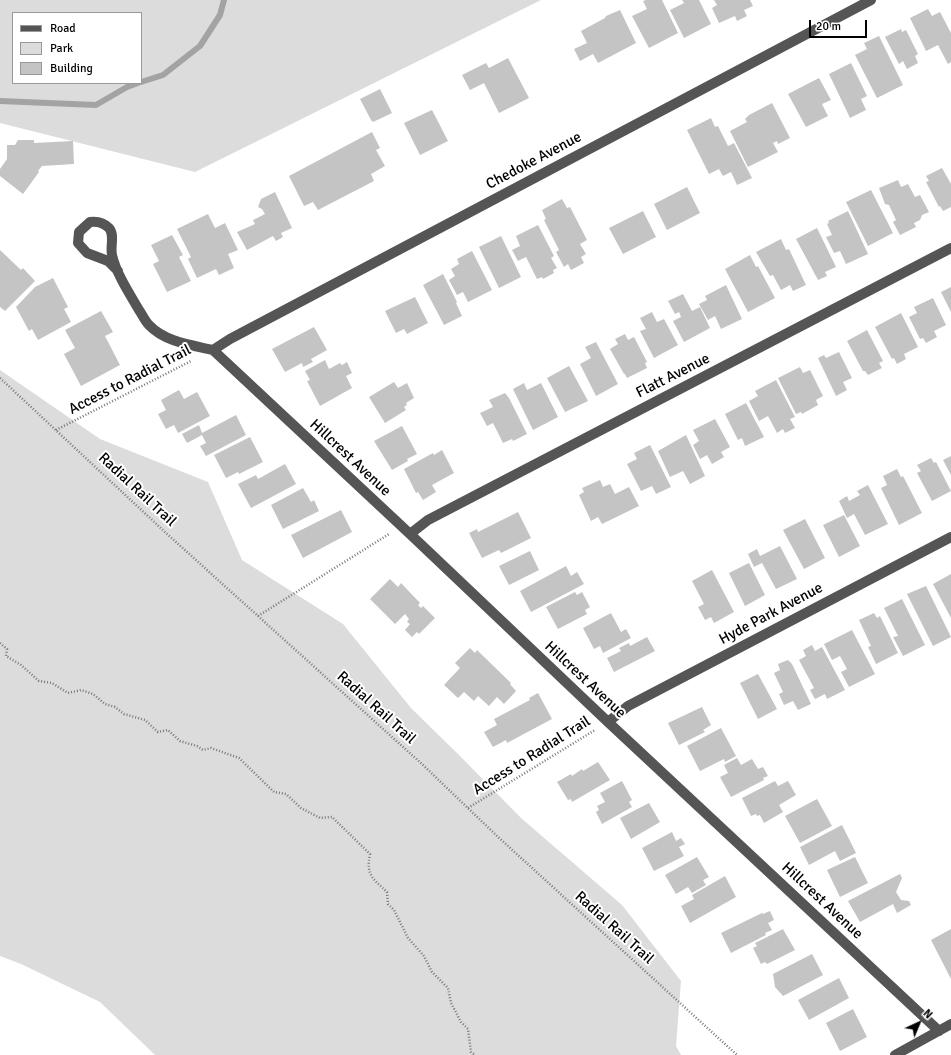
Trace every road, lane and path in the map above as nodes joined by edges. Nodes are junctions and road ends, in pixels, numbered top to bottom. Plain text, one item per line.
1 (871, 0) edge
2 (951, 248) edge
3 (118, 271) junction
4 (213, 350) junction
5 (0, 378) edge
6 (56, 430) junction
7 (402, 527) junction
8 (410, 534) junction
9 (951, 537) edge
10 (258, 616) junction
11 (0, 643) edge
12 (608, 722) junction
13 (468, 808) junction
14 (951, 1024) edge
15 (939, 1031) junction
16 (913, 1045) junction
17 (475, 1055) edge
18 (737, 1055) edge
19 (895, 1055) edge
20 (902, 1055) edge

1 - 4 street, Chedoke Avenue
2 - 8 street, Flatt Avenue
3 - 3 street
3 - 4 street
4 - 6 path, Access to Radial Trail
4 - 7 street, Hillcrest Avenue
5 - 6 path, Radial Rail Trail
6 - 10 path, Radial Rail Trail
7 - 8 street, Hillcrest Avenue
7 - 10 path
8 - 12 street, Hillcrest Avenue
9 - 12 street, Hyde Park Avenue
10 - 13 path, Radial Rail Trail
11 - 17 path
12 - 13 path, Access to Radial Trail
12 - 15 street, Hillcrest Avenue
13 - 18 path, Radial Rail Trail
14 - 15 street
15 - 16 street
16 - 19 street
16 - 20 street

